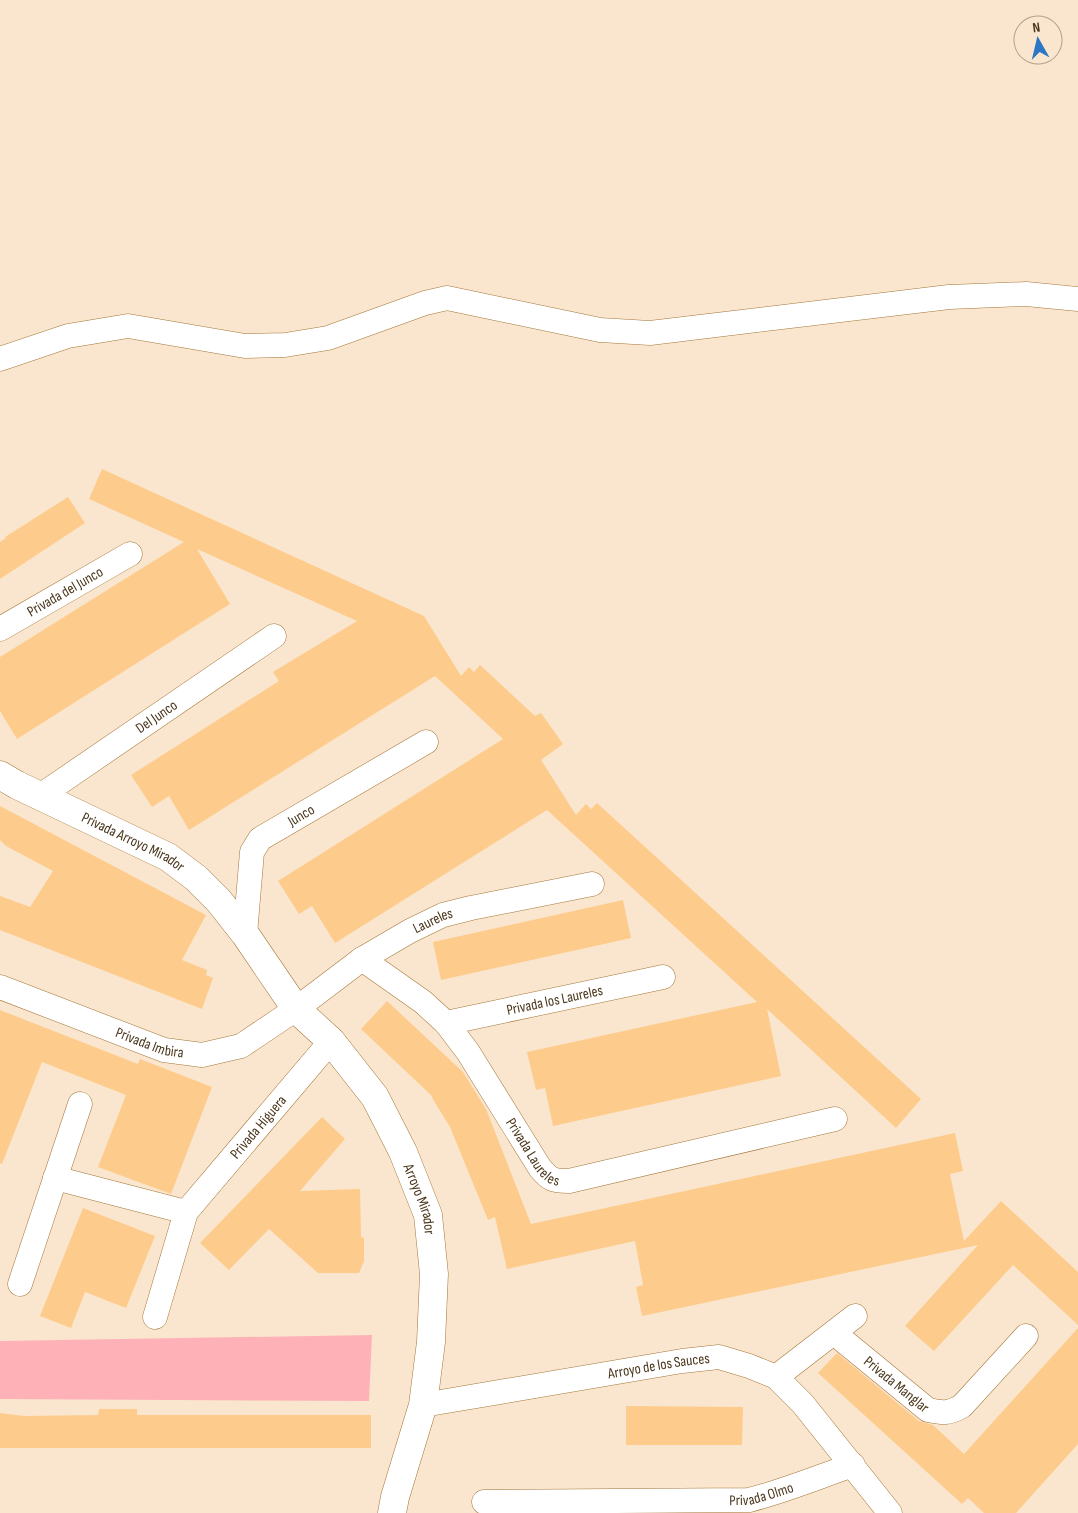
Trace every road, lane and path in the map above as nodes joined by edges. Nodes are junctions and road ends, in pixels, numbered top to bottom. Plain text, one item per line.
1 (1078, 299) edge
2 (0, 359) edge
3 (130, 554) dead end
4 (0, 629) edge
5 (274, 636) dead end
6 (426, 742) dead end
7 (0, 775) edge
8 (40, 796) junction
9 (592, 884) dead end
10 (246, 934) junction
11 (362, 960) junction
12 (663, 977) dead end
13 (0, 987) edge
14 (296, 1009) junction
15 (446, 1023) junction
16 (331, 1041) junction
17 (80, 1104) dead end
18 (835, 1119) dead end
19 (55, 1178) junction
20 (186, 1212) junction
21 (20, 1284) dead end
22 (855, 1316) dead end
23 (154, 1317) dead end
24 (834, 1334) junction
25 (1026, 1336) dead end
26 (776, 1377) junction
27 (423, 1405) junction
28 (853, 1465) junction
29 (484, 1502) dead end
30 (392, 1513) edge
31 (890, 1513) edge

1 - 2 street
3 - 4 street, Privada del Junco
5 - 8 street, Del Junco
6 - 10 street, Junco
7 - 8 street, Privada Arroyo Mirador
8 - 10 street, Privada Arroyo Mirador
9 - 11 street, Laureles
10 - 14 street, Arroyo Mirador
11 - 14 street, Laureles
11 - 15 street, Privada Laureles
12 - 15 street, Privada los Laureles
13 - 14 street, Privada Imbira
14 - 16 street, Arroyo Mirador
15 - 18 street, Privada Laureles
16 - 20 street, Privada Higuera
16 - 27 street, Arroyo Mirador
17 - 19 street
19 - 20 street
19 - 21 street
20 - 23 street, Privada Higuera
22 - 24 street
24 - 25 street, Privada Manglar
24 - 26 street
26 - 27 street, Arroyo de los Sauces
26 - 28 street, Arroyo de los Sauces
27 - 30 street, Arroyo Mirador
28 - 29 street, Privada Olmo
28 - 31 street, Arroyo de los Sauces

